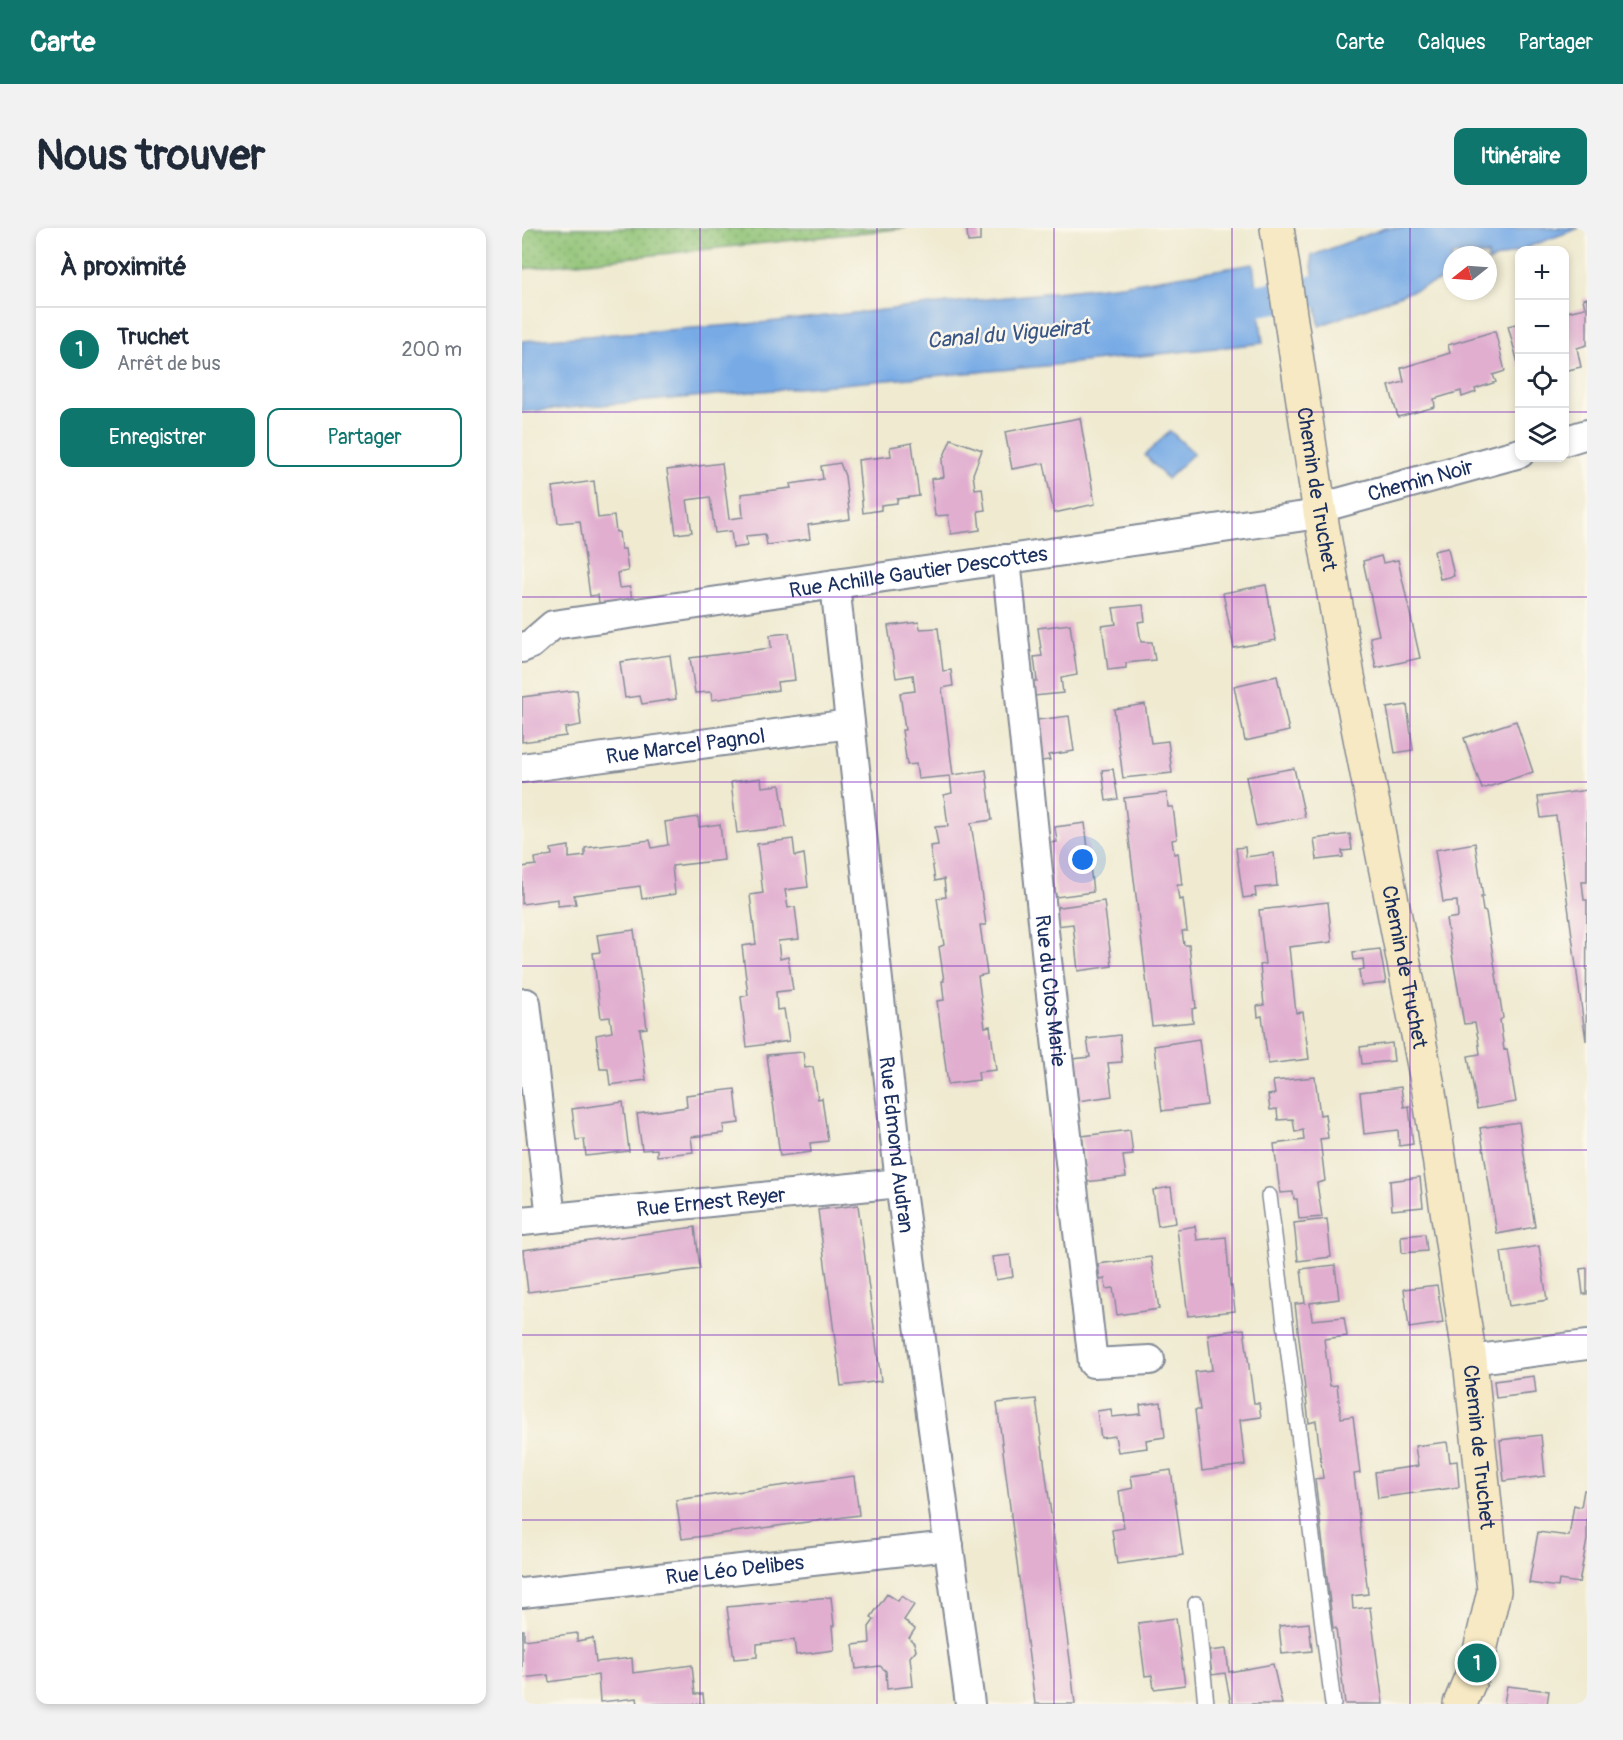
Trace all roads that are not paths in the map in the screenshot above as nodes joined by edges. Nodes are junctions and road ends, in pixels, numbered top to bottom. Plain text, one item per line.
1 (1277, 228) edge
2 (1587, 434) edge
3 (1569, 439) edge
4 (1515, 454) edge
5 (1320, 508) junction
6 (1006, 560) junction
7 (834, 584) junction
8 (522, 648) edge
9 (850, 724) junction
10 (522, 768) edge
11 (526, 1003) dead end
12 (900, 1183) junction
13 (1269, 1196) dead end
14 (552, 1218) junction
15 (522, 1221) edge
16 (1587, 1345) edge
17 (1150, 1360) dead end
18 (1470, 1360) junction
19 (949, 1546) junction
20 (522, 1593) edge
21 (1196, 1604) dead end
22 (970, 1704) edge
23 (1206, 1704) edge
24 (1333, 1704) edge
25 (1460, 1704) edge

1 - 5 main road, Chemin de Truchet
2 - 3 street
4 - 5 street, Chemin Noir
5 - 6 street, Rue Achille Gautier Descottes
5 - 18 main road, Chemin de Truchet
6 - 7 street, Rue Achille Gautier Descottes
6 - 17 street, Rue du Clos Marie
7 - 8 street, Rue Achille Gautier Descottes
7 - 9 street, Rue Edmond Audran
9 - 10 street, Rue Marcel Pagnol
9 - 12 street, Rue Edmond Audran
11 - 14 street
12 - 14 street, Rue Ernest Reyer
12 - 19 street, Rue Edmond Audran
13 - 24 lane
14 - 15 street, Rue Ernest Reyer
16 - 18 street
18 - 25 main road, Chemin de Truchet
19 - 20 street, Rue Léo Delibes
19 - 22 street, Rue Edmond Audran
21 - 23 lane

